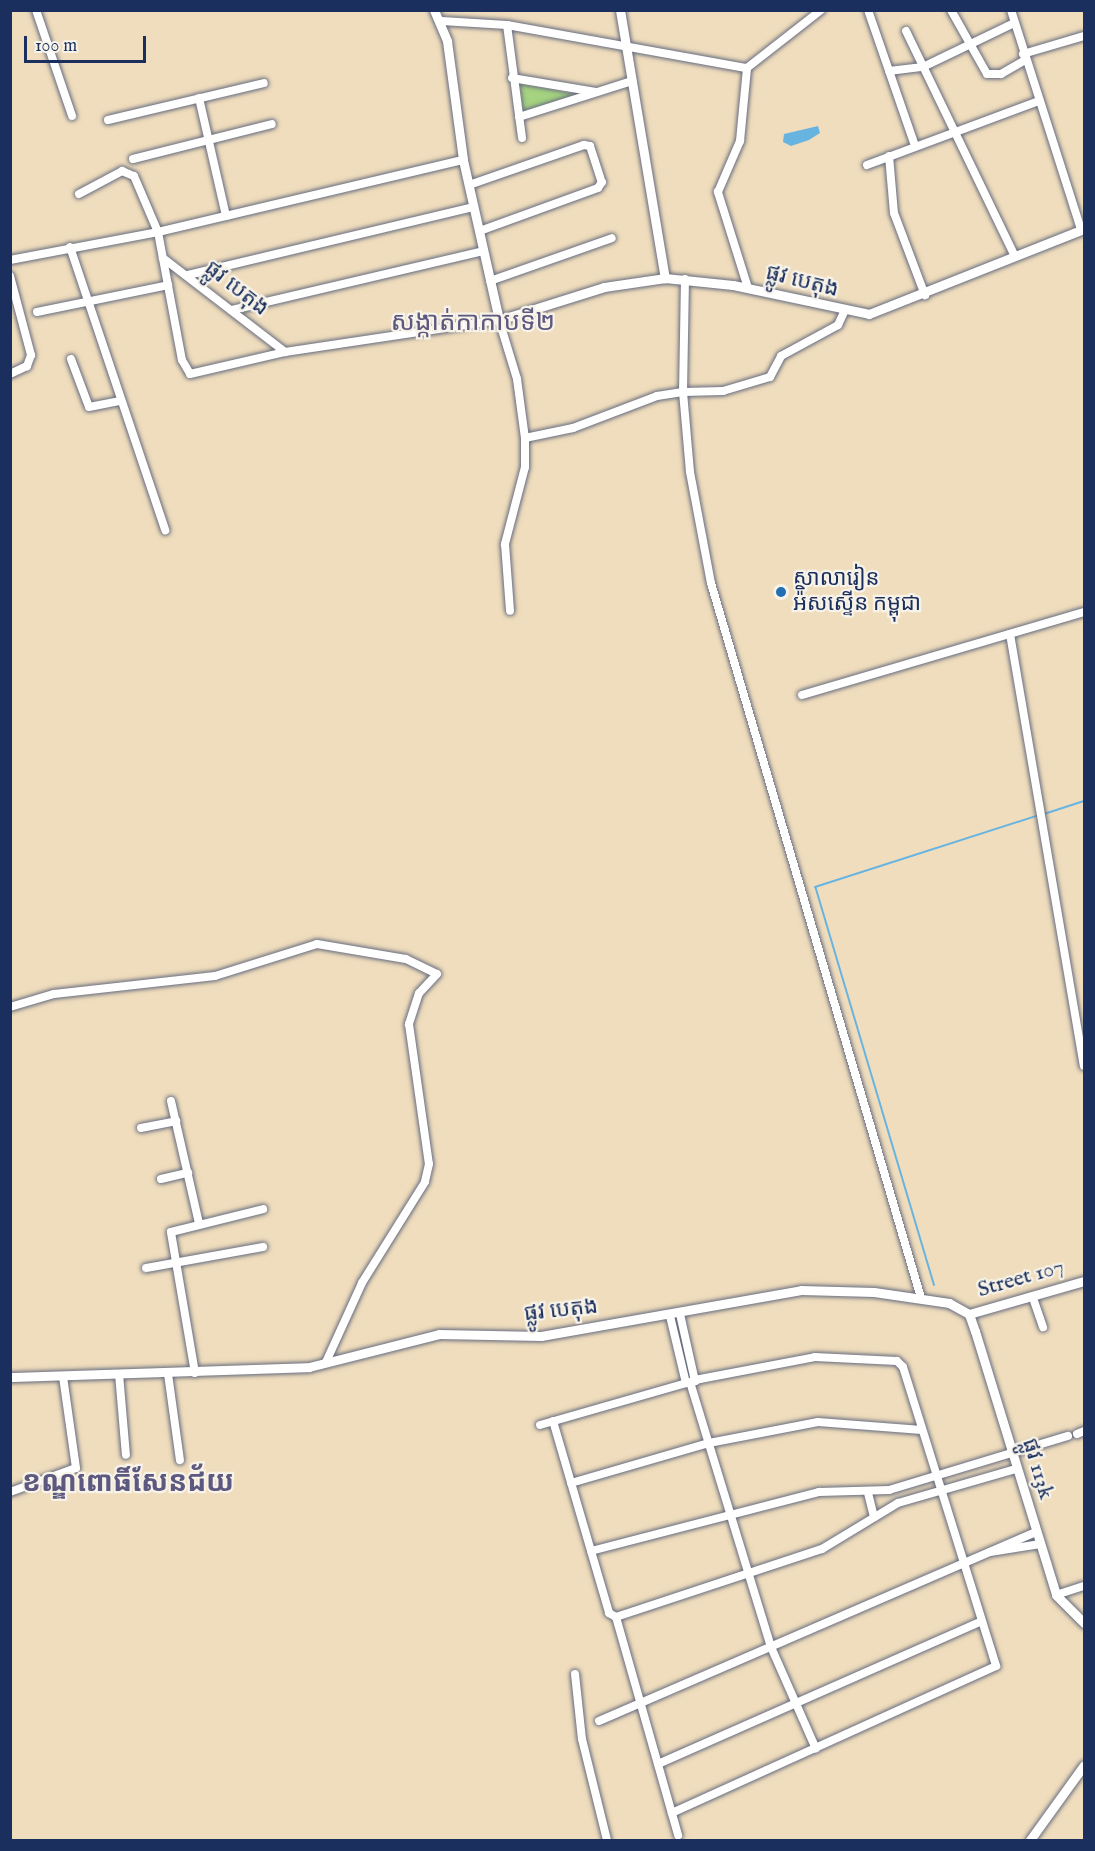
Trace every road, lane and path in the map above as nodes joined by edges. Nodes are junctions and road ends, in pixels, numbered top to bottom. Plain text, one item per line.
1 (36, 10) edge
2 (434, 10) edge
3 (620, 10) edge
4 (821, 10) edge
5 (868, 10) edge
6 (951, 10) edge
7 (1011, 10) edge
8 (442, 21) junction
9 (1014, 23) junction
10 (507, 25) junction
11 (906, 30) dead end
12 (1084, 36) edge
13 (626, 44) junction
14 (967, 46) junction
15 (1024, 57) junction
16 (923, 67) junction
17 (747, 68) junction
18 (889, 71) junction
19 (512, 78) junction
20 (632, 81) junction
21 (264, 83) dead end
22 (597, 92) junction
23 (198, 98) junction
24 (1039, 101) junction
25 (72, 116) dead end
26 (519, 117) junction
27 (108, 120) dead end
28 (272, 124) dead end
29 (951, 132) junction
30 (522, 138) dead end
31 (208, 140) junction
32 (915, 146) junction
33 (889, 156) junction
34 (133, 159) dead end
35 (464, 160) junction
36 (867, 165) dead end
37 (469, 185) junction
38 (79, 194) dead end
39 (474, 207) junction
40 (226, 216) junction
41 (1083, 230) edge
42 (480, 231) junction
43 (158, 232) junction
44 (612, 238) dead end
45 (70, 247) junction
46 (483, 251) junction
47 (1015, 256) junction
48 (163, 258) junction
49 (10, 260) edge
50 (188, 275) junction
51 (10, 276) edge
52 (665, 278) junction
53 (685, 279) junction
54 (490, 281) junction
55 (168, 285) junction
56 (748, 288) junction
57 (925, 295) junction
58 (89, 302) junction
59 (232, 310) junction
60 (38, 312) dead end
61 (844, 312) junction
62 (499, 320) junction
63 (285, 352) junction
64 (71, 359) dead end
65 (10, 374) edge
66 (683, 392) junction
67 (120, 401) junction
68 (525, 438) junction
69 (165, 530) dead end
70 (510, 611) dead end
71 (1084, 612) edge
72 (1010, 634) junction
73 (802, 695) dead end
74 (10, 1006) edge
75 (1084, 1066) edge
76 (171, 1101) dead end
77 (176, 1120) junction
78 (141, 1128) dead end
79 (188, 1173) junction
80 (161, 1179) dead end
81 (263, 1209) dead end
82 (199, 1223) junction
83 (263, 1247) dead end
84 (176, 1263) junction
85 (146, 1269) dead end
86 (1084, 1281) edge
87 (921, 1298) junction
88 (1034, 1298) junction
89 (969, 1314) junction
90 (675, 1315) junction
91 (1043, 1327) dead end
92 (326, 1362) junction
93 (195, 1373) junction
94 (119, 1374) junction
95 (168, 1374) junction
96 (10, 1377) edge
97 (63, 1377) junction
98 (690, 1382) junction
99 (553, 1421) junction
100 (540, 1425) dead end
101 (922, 1430) junction
102 (1068, 1436) dead end
103 (709, 1443) junction
104 (1012, 1454) junction
105 (126, 1455) dead end
106 (180, 1460) dead end
107 (1016, 1469) junction
108 (935, 1477) junction
109 (571, 1484) junction
110 (939, 1491) junction
111 (10, 1492) edge
112 (868, 1493) junction
113 (729, 1512) junction
114 (874, 1517) junction
115 (1036, 1532) junction
116 (1040, 1544) junction
117 (591, 1551) junction
118 (988, 1552) junction
119 (962, 1562) junction
120 (748, 1576) junction
121 (1084, 1586) edge
122 (1056, 1595) junction
123 (616, 1617) junction
124 (980, 1622) junction
125 (1084, 1623) edge
126 (771, 1647) junction
127 (575, 1674) dead end
128 (641, 1704) junction
129 (794, 1704) junction
130 (599, 1721) dead end
131 (816, 1749) junction
132 (658, 1764) junction
133 (1084, 1766) edge
134 (672, 1813) junction
135 (678, 1835) dead end
136 (607, 1840) edge
137 (1030, 1840) edge

1 - 25 street
2 - 8 street
3 - 13 street
4 - 17 street
5 - 18 street
6 - 14 street
7 - 9 street
8 - 10 street
8 - 35 street
9 - 14 street
9 - 15 street
10 - 13 street
10 - 19 street
11 - 16 street
12 - 15 street
13 - 17 street
13 - 20 street
14 - 15 street
14 - 16 street
15 - 24 street
16 - 18 street
16 - 29 street
17 - 56 street
18 - 32 street
19 - 22 street
19 - 26 street
20 - 22 street
20 - 52 street
21 - 23 street
22 - 26 street
23 - 27 street
23 - 31 street
24 - 29 street
24 - 41 street
26 - 30 street
28 - 31 street
29 - 32 street
29 - 47 street
31 - 34 street
31 - 40 street
32 - 33 street
33 - 36 street
33 - 57 street
35 - 37 street
35 - 40 street
37 - 39 street
37 - 42 street
38 - 43 street
39 - 42 street
39 - 50 street
40 - 43 street
41 - 47 street, ផ្លូវ បេតុង
42 - 46 street
43 - 45 street
43 - 48 street
44 - 54 street
45 - 49 street
45 - 58 street
46 - 54 street
46 - 59 street
47 - 57 street, ផ្លូវ បេតុង
48 - 50 street, ផ្លូវ បេតុង
48 - 55 street
50 - 59 street, ផ្លូវ បេតុង
51 - 65 street
52 - 53 street, ផ្លូវ បេតុង
52 - 62 street, ផ្លូវ បេតុង
53 - 56 street, ផ្លូវ បេតុង
53 - 66 street
54 - 62 street
55 - 58 street
55 - 63 street
56 - 61 street, ផ្លូវ បេតុង
57 - 61 street, ផ្លូវ បេតុង
58 - 60 street
58 - 67 street
59 - 63 street, ផ្លូវ បេតុង
61 - 66 street
62 - 63 street
62 - 68 street
64 - 67 street
66 - 68 street
66 - 87 street
67 - 69 street
68 - 70 street
71 - 72 street
72 - 73 street
72 - 75 street
74 - 92 street
76 - 77 street
77 - 78 street
77 - 79 street
79 - 80 street
79 - 82 street
81 - 82 street
82 - 84 street
83 - 84 street
84 - 85 street
84 - 93 street
86 - 88 street, Street 107
87 - 89 street, ផ្លូវ បេតុង
87 - 90 street, ផ្លូវ បេតុង
88 - 89 street, Street 107
88 - 91 street
89 - 104 street, ផ្លូវ 113k
90 - 92 street, ផ្លូវ បេតុង
90 - 98 street
92 - 93 street, ផ្លូវ បេតុង
93 - 95 street, ផ្លូវ បេតុង
94 - 95 street, ផ្លូវ បេតុង
94 - 97 street, ផ្លូវ បេតុង
94 - 105 street
95 - 106 street
96 - 97 street, ផ្លូវ បេតុង
97 - 111 street
98 - 99 street
98 - 101 street
98 - 103 street
99 - 100 street
99 - 109 street
101 - 103 street
101 - 108 street
102 - 104 street
103 - 109 street
103 - 113 street
104 - 107 street, ផ្លូវ 113k
104 - 108 street
107 - 110 street
107 - 115 street, ផ្លូវ 113k
108 - 110 street
108 - 112 street
109 - 117 street
110 - 114 street
110 - 119 street
112 - 113 street
112 - 114 street
113 - 117 street
113 - 120 street
114 - 120 street
115 - 116 street, ផ្លូវ 113k
115 - 118 street
116 - 118 street
116 - 122 street, ផ្លូវ 113k
117 - 123 street
118 - 119 street
119 - 124 street
119 - 126 street
120 - 123 street
120 - 126 street
121 - 122 street
122 - 125 street, ផ្លូវ 113k
123 - 128 street
124 - 129 street
124 - 131 street
126 - 128 street
126 - 129 street
127 - 136 street
128 - 130 street
128 - 132 street
129 - 131 street
129 - 132 street
131 - 134 street
132 - 134 street
133 - 137 street
134 - 135 street

